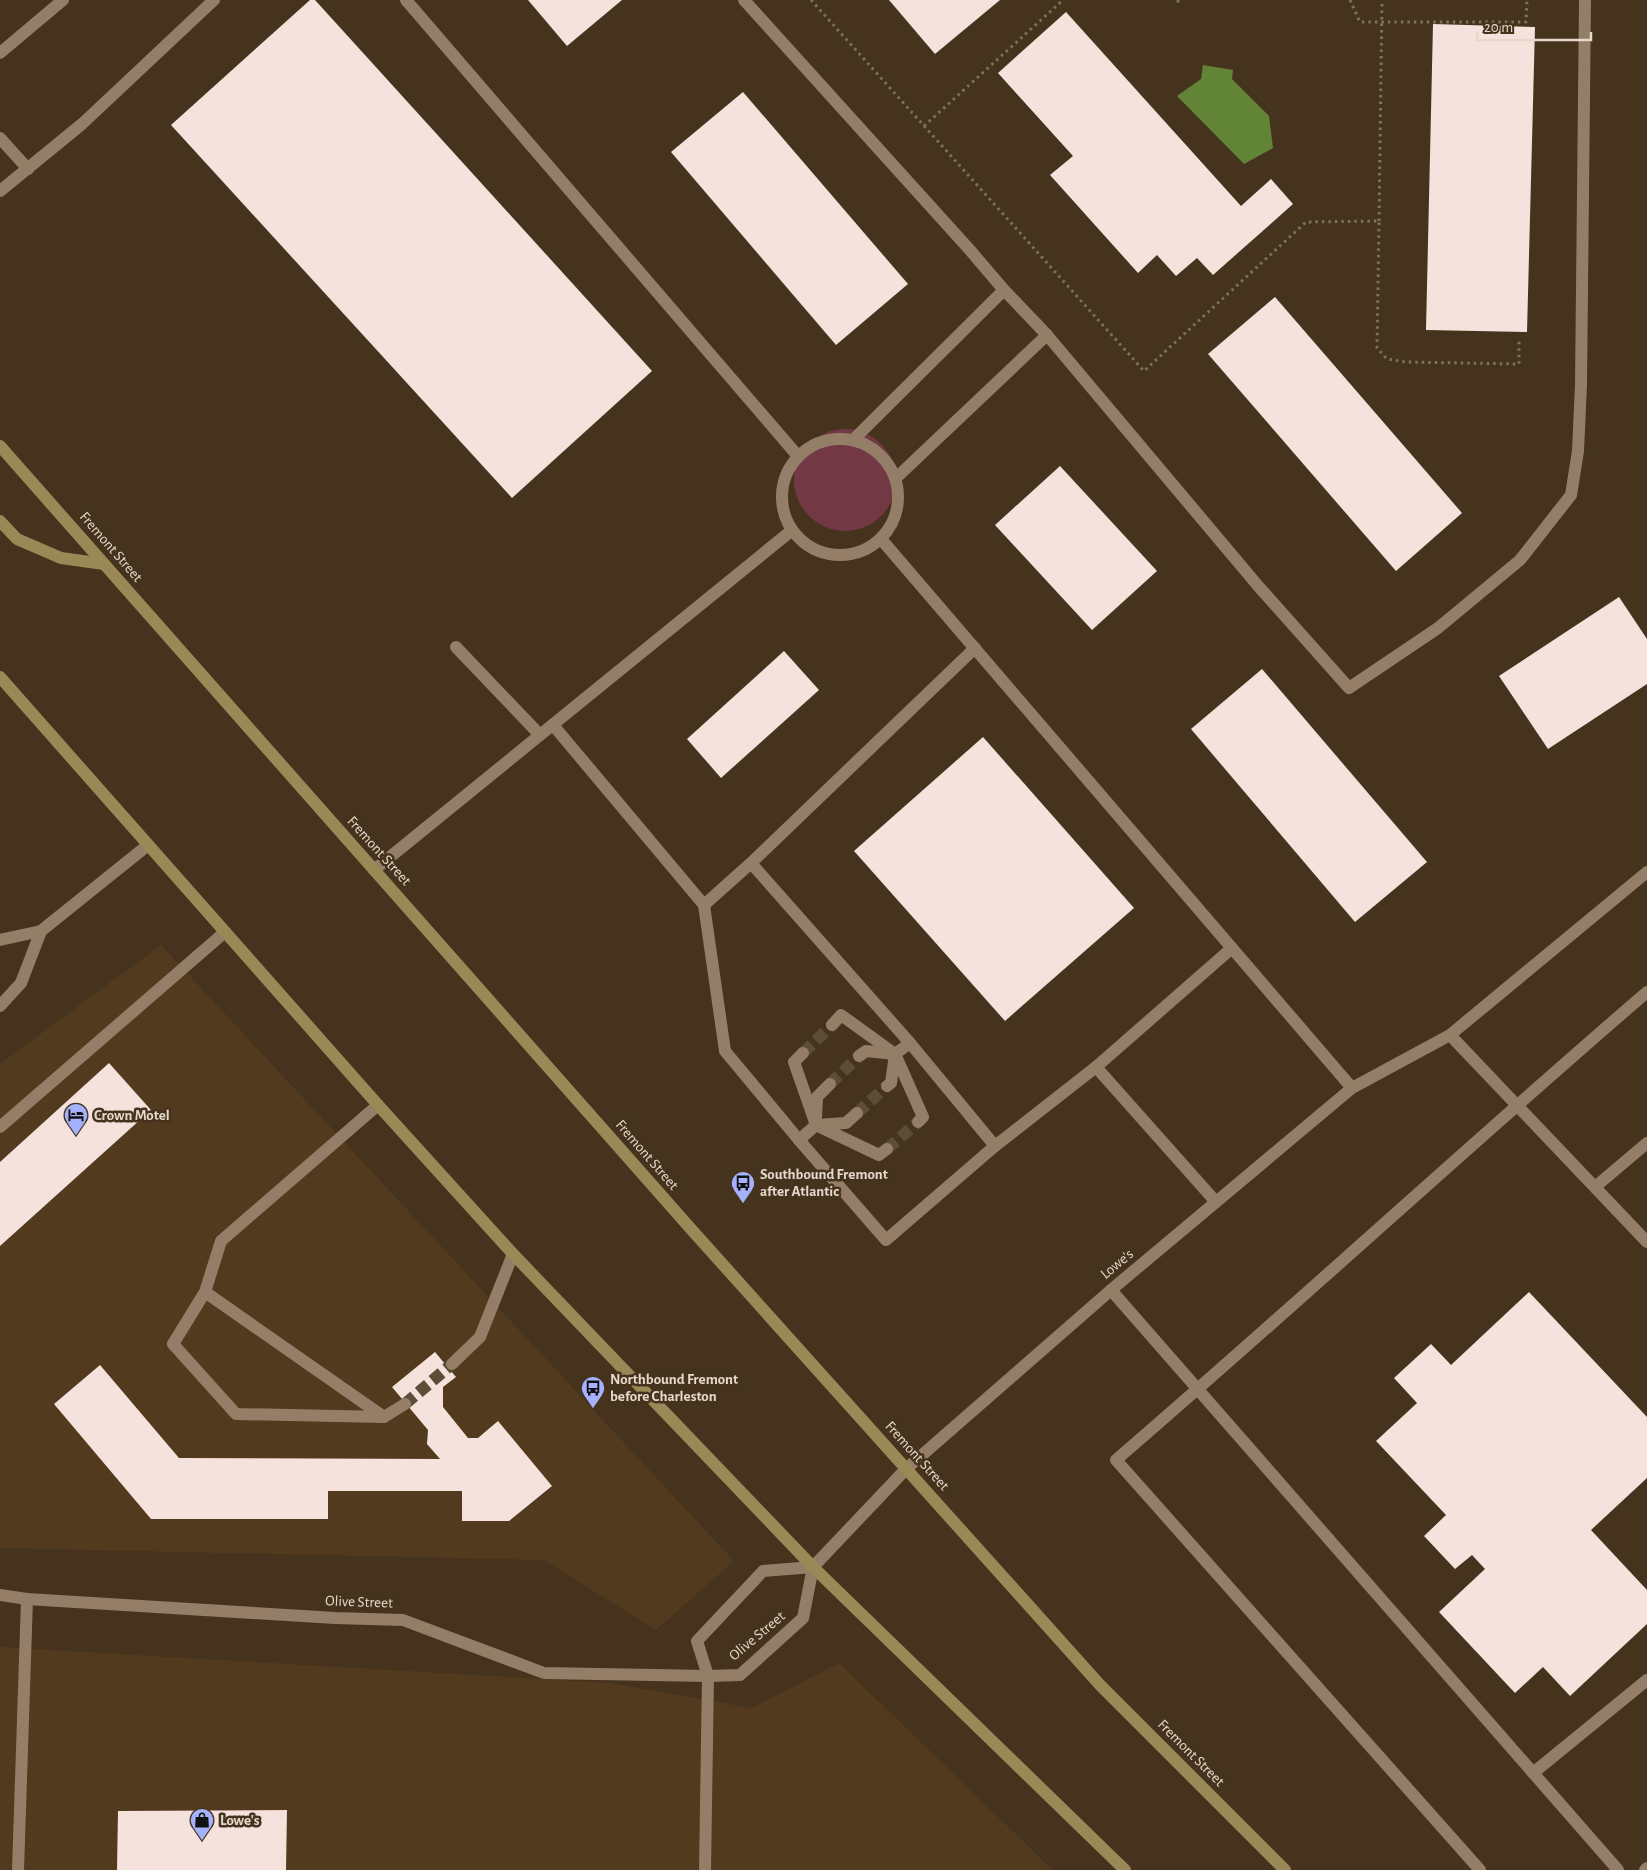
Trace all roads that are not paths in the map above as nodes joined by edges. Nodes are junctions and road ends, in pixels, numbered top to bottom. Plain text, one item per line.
1 (63, 0) edge
2 (214, 0) edge
3 (406, 0) edge
4 (744, 0) edge
5 (1585, 0) edge
6 (0, 53) edge
7 (0, 138) edge
8 (28, 169) junction
9 (0, 191) edge
10 (1004, 290) junction
11 (1048, 335) junction
12 (854, 439) junction
13 (0, 446) edge
14 (797, 455) junction
15 (896, 478) junction
16 (0, 520) edge
17 (791, 531) junction
18 (881, 538) junction
19 (104, 564) junction
20 (456, 647) dead end
21 (975, 648) junction
22 (0, 677) edge
23 (553, 725) junction
24 (540, 735) junction
25 (148, 845) junction
26 (751, 863) junction
27 (374, 870) junction
28 (1647, 872) edge
29 (704, 905) junction
30 (41, 931) junction
31 (225, 932) junction
32 (0, 940) edge
33 (1232, 948) junction
34 (1647, 992) edge
35 (0, 1006) edge
36 (832, 1025) tunnel mouth
37 (1450, 1035) junction
38 (910, 1043) junction
39 (803, 1053) tunnel mouth
40 (895, 1054) junction
41 (859, 1056) tunnel mouth
42 (1096, 1067) junction
43 (830, 1084) tunnel mouth
44 (887, 1086) tunnel mouth
45 (1352, 1088) junction
46 (1516, 1104) junction
47 (378, 1105) junction
48 (857, 1113) tunnel mouth
49 (918, 1122) dead end
50 (816, 1125) junction
51 (0, 1127) edge
52 (799, 1140) junction
53 (1647, 1143) edge
54 (995, 1146) junction
55 (887, 1148) tunnel mouth
56 (1596, 1188) junction
57 (1216, 1202) junction
58 (1647, 1242) edge
59 (513, 1254) junction
60 (1112, 1290) junction
61 (206, 1292) junction
62 (452, 1364) tunnel mouth
63 (1198, 1389) junction
64 (405, 1404) tunnel mouth
65 (384, 1417) junction
66 (906, 1469) junction
67 (813, 1567) junction
68 (0, 1595) edge
69 (26, 1599) junction
70 (708, 1676) junction
71 (1647, 1680) edge
72 (1533, 1773) junction
73 (18, 1870) edge
74 (705, 1870) edge
75 (1125, 1870) edge
76 (1285, 1870) edge
77 (1480, 1870) edge
78 (1618, 1870) edge

1 - 6 street
2 - 8 street
3 - 14 street
4 - 10 street
5 - 11 street
7 - 8 street
8 - 9 street
10 - 11 street
10 - 12 street
11 - 15 street
12 - 14 street
12 - 15 street
13 - 19 main road, Fremont Street
14 - 17 street
15 - 18 street
16 - 19 main road
17 - 18 street
17 - 23 street
18 - 21 street
19 - 27 main road, Fremont Street
20 - 24 street
21 - 26 street
21 - 33 street
22 - 25 main road
23 - 24 street
23 - 29 street
24 - 27 street
25 - 30 street
25 - 31 main road
26 - 29 street
26 - 38 street
27 - 66 main road, Fremont Street
28 - 37 street, Lowe's
29 - 52 street
30 - 32 street
30 - 35 street
31 - 47 main road
31 - 51 street
33 - 42 street
33 - 45 street
34 - 46 street
36 - 40 street
37 - 45 street, Lowe's
37 - 46 street
38 - 40 street
38 - 54 street
39 - 50 street
40 - 41 street
40 - 44 street
40 - 49 street
42 - 54 street
42 - 57 street
43 - 50 street
45 - 57 street, Lowe's
46 - 56 street
46 - 63 street
47 - 59 main road
47 - 61 street
48 - 50 street
50 - 52 street
50 - 55 street
52 - 54 street
53 - 56 street
56 - 58 street
57 - 60 street, Lowe's
59 - 62 street
59 - 67 main road
60 - 63 street
60 - 66 street, Lowe's
61 - 65 street
61 - 65 street
63 - 72 street
63 - 77 street
64 - 65 street
66 - 67 street
66 - 76 main road, Fremont Street
67 - 70 street, Olive Street
67 - 70 street
67 - 75 main road
68 - 69 street, Olive Street
69 - 70 street, Olive Street
69 - 73 street
70 - 74 street
71 - 72 street
72 - 78 street

